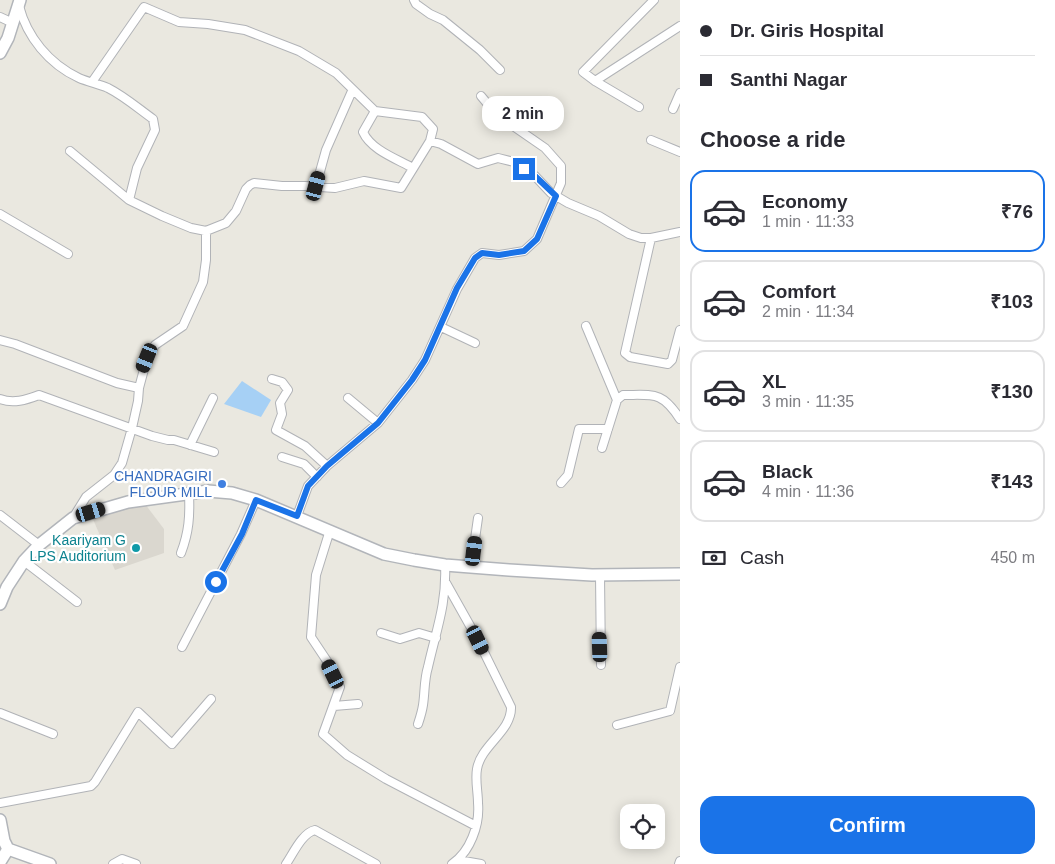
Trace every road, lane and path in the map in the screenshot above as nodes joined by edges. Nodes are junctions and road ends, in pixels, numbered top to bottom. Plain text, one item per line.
1 (414, 0) edge
2 (654, 0) edge
3 (19, 2) edge
4 (0, 17) edge
5 (13, 23) junction
6 (680, 26) edge
7 (0, 53) edge
8 (500, 70) dead end
9 (595, 81) junction
10 (92, 82) junction
11 (352, 91) junction
12 (680, 93) edge
13 (481, 96) dead end
14 (639, 107) dead end
15 (672, 109) dead end
16 (375, 111) junction
17 (651, 140) dead end
18 (430, 141) junction
19 (70, 151) dead end
20 (680, 152) edge
21 (413, 168) junction
22 (316, 186) junction
23 (556, 196) junction
24 (130, 200) junction
25 (0, 214) edge
26 (206, 231) junction
27 (680, 232) edge
28 (651, 238) junction
29 (68, 254) dead end
30 (586, 326) dead end
31 (440, 327) junction
32 (680, 330) edge
33 (0, 340) edge
34 (476, 343) dead end
35 (272, 380) dead end
36 (139, 388) junction
37 (213, 398) dead end
38 (348, 398) dead end
39 (0, 399) edge
40 (617, 400) junction
41 (680, 419) edge
42 (378, 423) junction
43 (132, 428) junction
44 (608, 429) junction
45 (190, 445) junction
46 (602, 448) dead end
47 (214, 452) dead end
48 (282, 457) dead end
49 (327, 466) junction
50 (317, 477) junction
51 (561, 483) dead end
52 (189, 493) junction
53 (256, 500) junction
54 (0, 514) edge
55 (297, 516) junction
56 (73, 518) junction
57 (478, 518) dead end
58 (330, 530) junction
59 (39, 544) junction
60 (181, 553) dead end
61 (24, 562) junction
62 (445, 565) junction
63 (471, 567) junction
64 (680, 574) edge
65 (600, 575) junction
66 (446, 583) junction
67 (77, 602) dead end
68 (0, 604) edge
69 (381, 633) dead end
70 (436, 638) junction
71 (182, 647) dead end
72 (601, 665) dead end
73 (680, 666) edge
74 (211, 699) dead end
75 (358, 704) dead end
76 (334, 706) junction
77 (0, 713) edge
78 (418, 724) dead end
79 (617, 725) dead end
80 (53, 734) dead end
81 (0, 803) edge
82 (0, 820) edge
83 (476, 826) junction
84 (8, 849) junction
85 (0, 862) edge
86 (455, 862) edge
87 (50, 864) edge
88 (113, 864) edge
89 (136, 864) edge
90 (286, 864) edge
91 (376, 864) edge
92 (481, 864) edge

1 - 8 street
2 - 9 street
3 - 5 main road
3 - 10 street
4 - 5 street
5 - 7 main road
6 - 9 street
9 - 14 street
10 - 11 street
10 - 24 street
11 - 16 street
11 - 22 street
12 - 15 street
13 - 23 street
16 - 18 street
16 - 21 street
17 - 20 street
18 - 21 street
18 - 23 street
19 - 24 street
21 - 22 street
22 - 26 street
23 - 28 street
23 - 31 street
24 - 26 street
25 - 29 street
26 - 36 street
27 - 28 street
28 - 32 street
30 - 40 street
31 - 34 street
31 - 42 street
33 - 36 street
35 - 49 street
36 - 43 street
37 - 45 street
38 - 42 street
39 - 43 street
40 - 41 street
40 - 44 street
42 - 49 street
43 - 45 street
43 - 56 street
44 - 46 street
44 - 51 street
45 - 47 street
48 - 50 street
49 - 50 street
50 - 55 street
52 - 53 main road
52 - 56 main road
52 - 60 street
53 - 55 main road
53 - 71 street
54 - 59 street
55 - 58 main road
56 - 59 main road
57 - 63 street
58 - 62 main road
58 - 76 street
59 - 61 main road
61 - 67 street
61 - 68 main road
62 - 63 main road
62 - 66 street
63 - 65 main road
64 - 65 main road
65 - 72 street
66 - 70 street
66 - 83 street
69 - 70 street
70 - 78 street
73 - 79 street
74 - 81 street
75 - 76 street
76 - 83 street
77 - 80 street
82 - 84 main road
83 - 86 street
84 - 85 main road
84 - 87 main road
86 - 92 street
88 - 89 street
90 - 91 street

